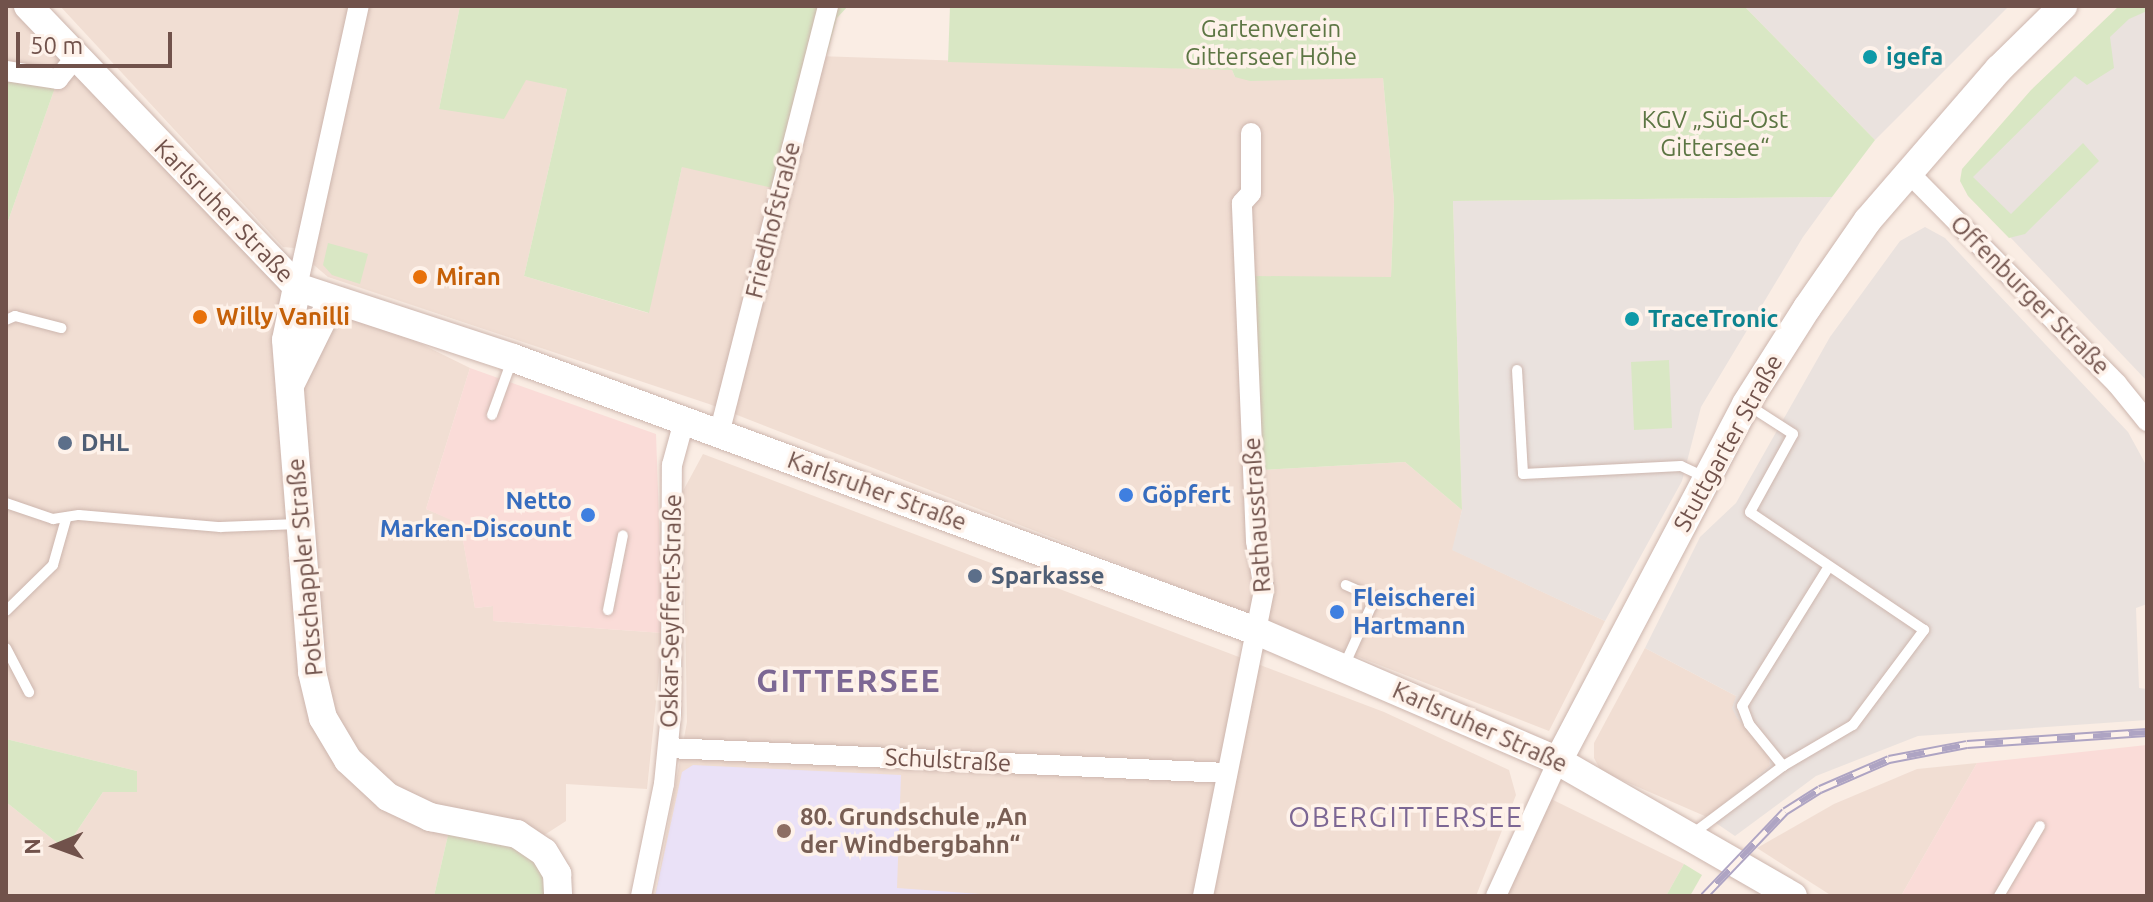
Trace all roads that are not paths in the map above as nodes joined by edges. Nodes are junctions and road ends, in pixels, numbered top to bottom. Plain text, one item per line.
1 (28, 6) edge
2 (359, 6) edge
3 (828, 6) edge
4 (2063, 6) edge
5 (76, 57) junction
6 (6, 71) edge
7 (1251, 133) dead end
8 (1909, 173) junction
9 (297, 287) junction
10 (332, 300) junction
11 (6, 320) edge
12 (61, 328) dead end
13 (513, 358) junction
14 (1517, 370) dead end
15 (291, 383) junction
16 (1746, 404) junction
17 (492, 415) dead end
18 (684, 421) junction
19 (2147, 421) edge
20 (719, 434) junction
21 (1706, 477) junction
22 (6, 503) edge
23 (66, 519) junction
24 (300, 524) junction
25 (623, 535) dead end
26 (1828, 568) junction
27 (1346, 585) dead end
28 (608, 610) dead end
29 (6, 611) edge
30 (1259, 632) junction
31 (6, 648) edge
32 (1344, 666) junction
33 (29, 692) dead end
34 (668, 748) junction
35 (1558, 761) junction
36 (1783, 766) junction
37 (1227, 773) junction
38 (2040, 826) dead end
39 (1691, 835) junction
40 (558, 896) edge
41 (641, 896) edge
42 (1203, 896) edge
43 (1496, 896) edge
44 (1793, 896) edge
45 (1999, 896) edge

1 - 5 street, Karlsruher Straße
2 - 9 street
3 - 20 street, Friedhofstraße
4 - 8 street, Stuttgarter Straße
5 - 6 street
5 - 9 street, Karlsruher Straße
7 - 30 street, Rathausstraße
8 - 16 street, Stuttgarter Straße
8 - 19 street, Offenburger Straße
9 - 10 street, Karlsruher Straße
9 - 15 street, Potschappler Straße
10 - 13 street, Karlsruher Straße
10 - 15 street, Potschappler Straße
11 - 12 lane
13 - 17 lane
13 - 18 street, Karlsruher Straße
14 - 21 lane
15 - 24 street, Potschappler Straße
16 - 21 street, Stuttgarter Straße
16 - 26 lane
18 - 20 street, Karlsruher Straße
18 - 34 street, Oskar-Seyffert-Straße
20 - 30 street, Karlsruher Straße
21 - 35 street, Stuttgarter Straße
22 - 23 lane
23 - 24 lane
23 - 29 lane
24 - 40 street, Potschappler Straße
25 - 28 lane
26 - 36 lane
26 - 36 lane
27 - 32 lane
30 - 32 street, Karlsruher Straße
30 - 37 street, Rathausstraße
31 - 33 lane
32 - 35 street, Karlsruher Straße
34 - 37 street, Schulstraße
34 - 41 street, Oskar-Seyffert-Straße
35 - 39 street, Karlsruher Straße
35 - 43 street
36 - 39 lane
37 - 42 street, Rathausstraße
38 - 45 lane
39 - 44 street, Karlsruher Straße

